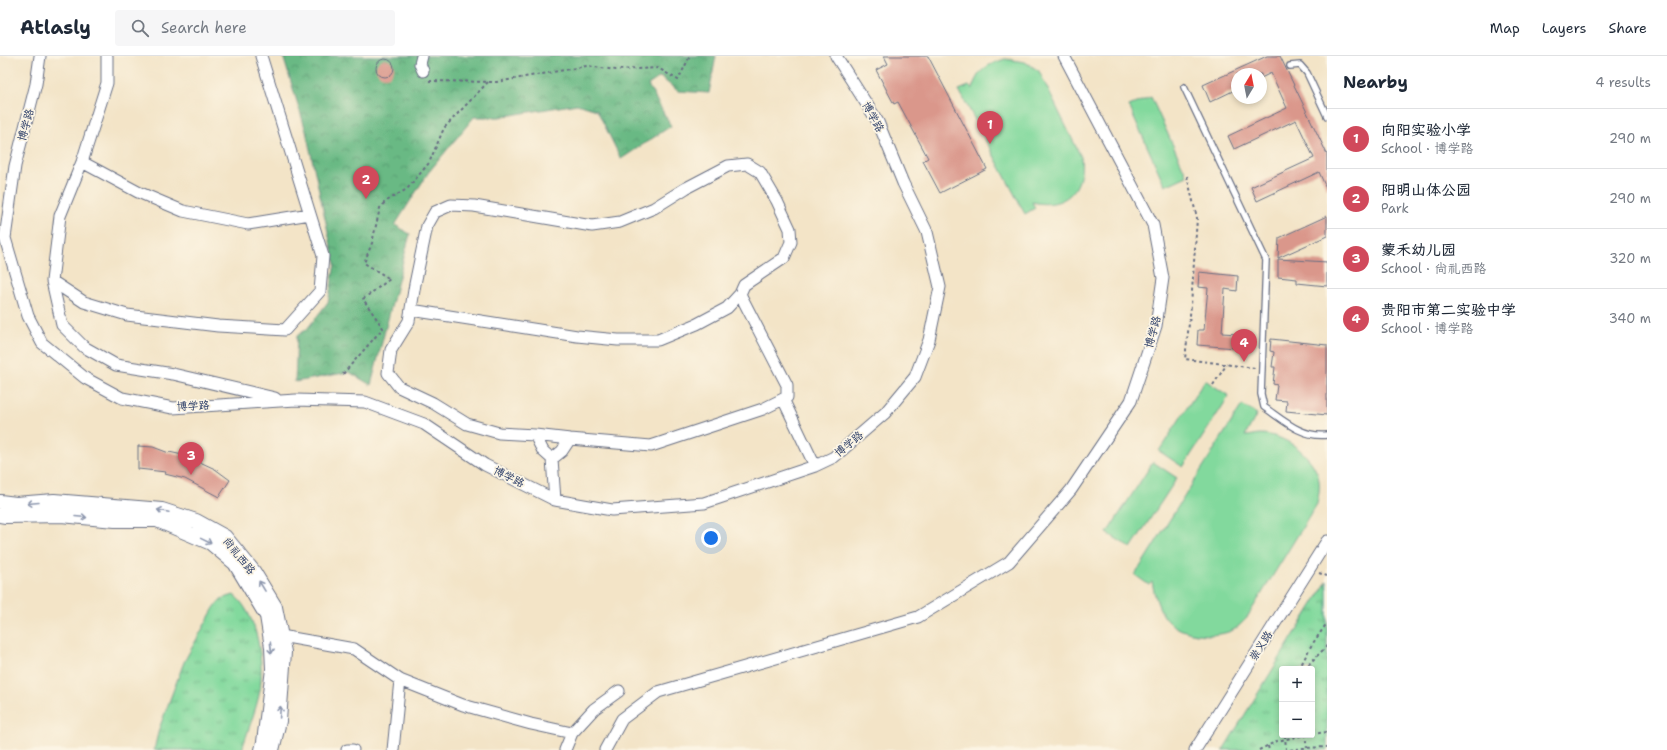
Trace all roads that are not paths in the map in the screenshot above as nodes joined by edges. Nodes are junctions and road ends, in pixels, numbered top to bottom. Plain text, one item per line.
1 (40, 56) edge
2 (107, 56) edge
3 (261, 56) edge
4 (422, 56) edge
5 (836, 56) edge
6 (1064, 56) edge
7 (1290, 66) dead end
8 (423, 71) road end
9 (1184, 87) dead end
10 (1327, 116) edge
11 (82, 162) junction
12 (310, 214) junction
13 (52, 281) junction
14 (740, 294) junction
15 (411, 310) junction
16 (783, 400) junction
17 (285, 401) junction
18 (534, 435) junction
19 (1327, 435) edge
20 (570, 438) junction
21 (552, 458) junction
22 (815, 466) junction
23 (555, 500) junction
24 (0, 502) edge
25 (0, 515) edge
26 (1327, 541) edge
27 (281, 636) junction
28 (400, 680) junction
29 (620, 691) dead end
30 (572, 733) junction
31 (262, 750) edge
32 (272, 750) edge
33 (347, 750) edge
34 (353, 750) edge
35 (393, 750) edge
36 (565, 750) edge
37 (605, 750) edge
38 (1195, 750) edge

1 - 17 street, 博学路
2 - 11 street
3 - 12 street
4 - 8 street
5 - 22 street, 博学路
6 - 37 street, 博学路
7 - 10 lane
9 - 19 lane
11 - 12 street
11 - 13 street
12 - 13 street
13 - 17 street
14 - 15 street
14 - 15 street
14 - 16 street
15 - 18 street
16 - 20 street
16 - 22 street
17 - 23 street, 博学路
18 - 20 street
18 - 21 street
20 - 21 street
21 - 23 street
22 - 23 street, 博学路
27 -> 24 street, 尚礼西路
25 -> 31 street, 尚礼西路
26 - 38 street, 崇义路
27 - 28 street
32 -> 27 street, 尚礼西路
28 - 30 street
28 - 35 street
29 - 30 street
30 - 36 street
33 - 34 street

